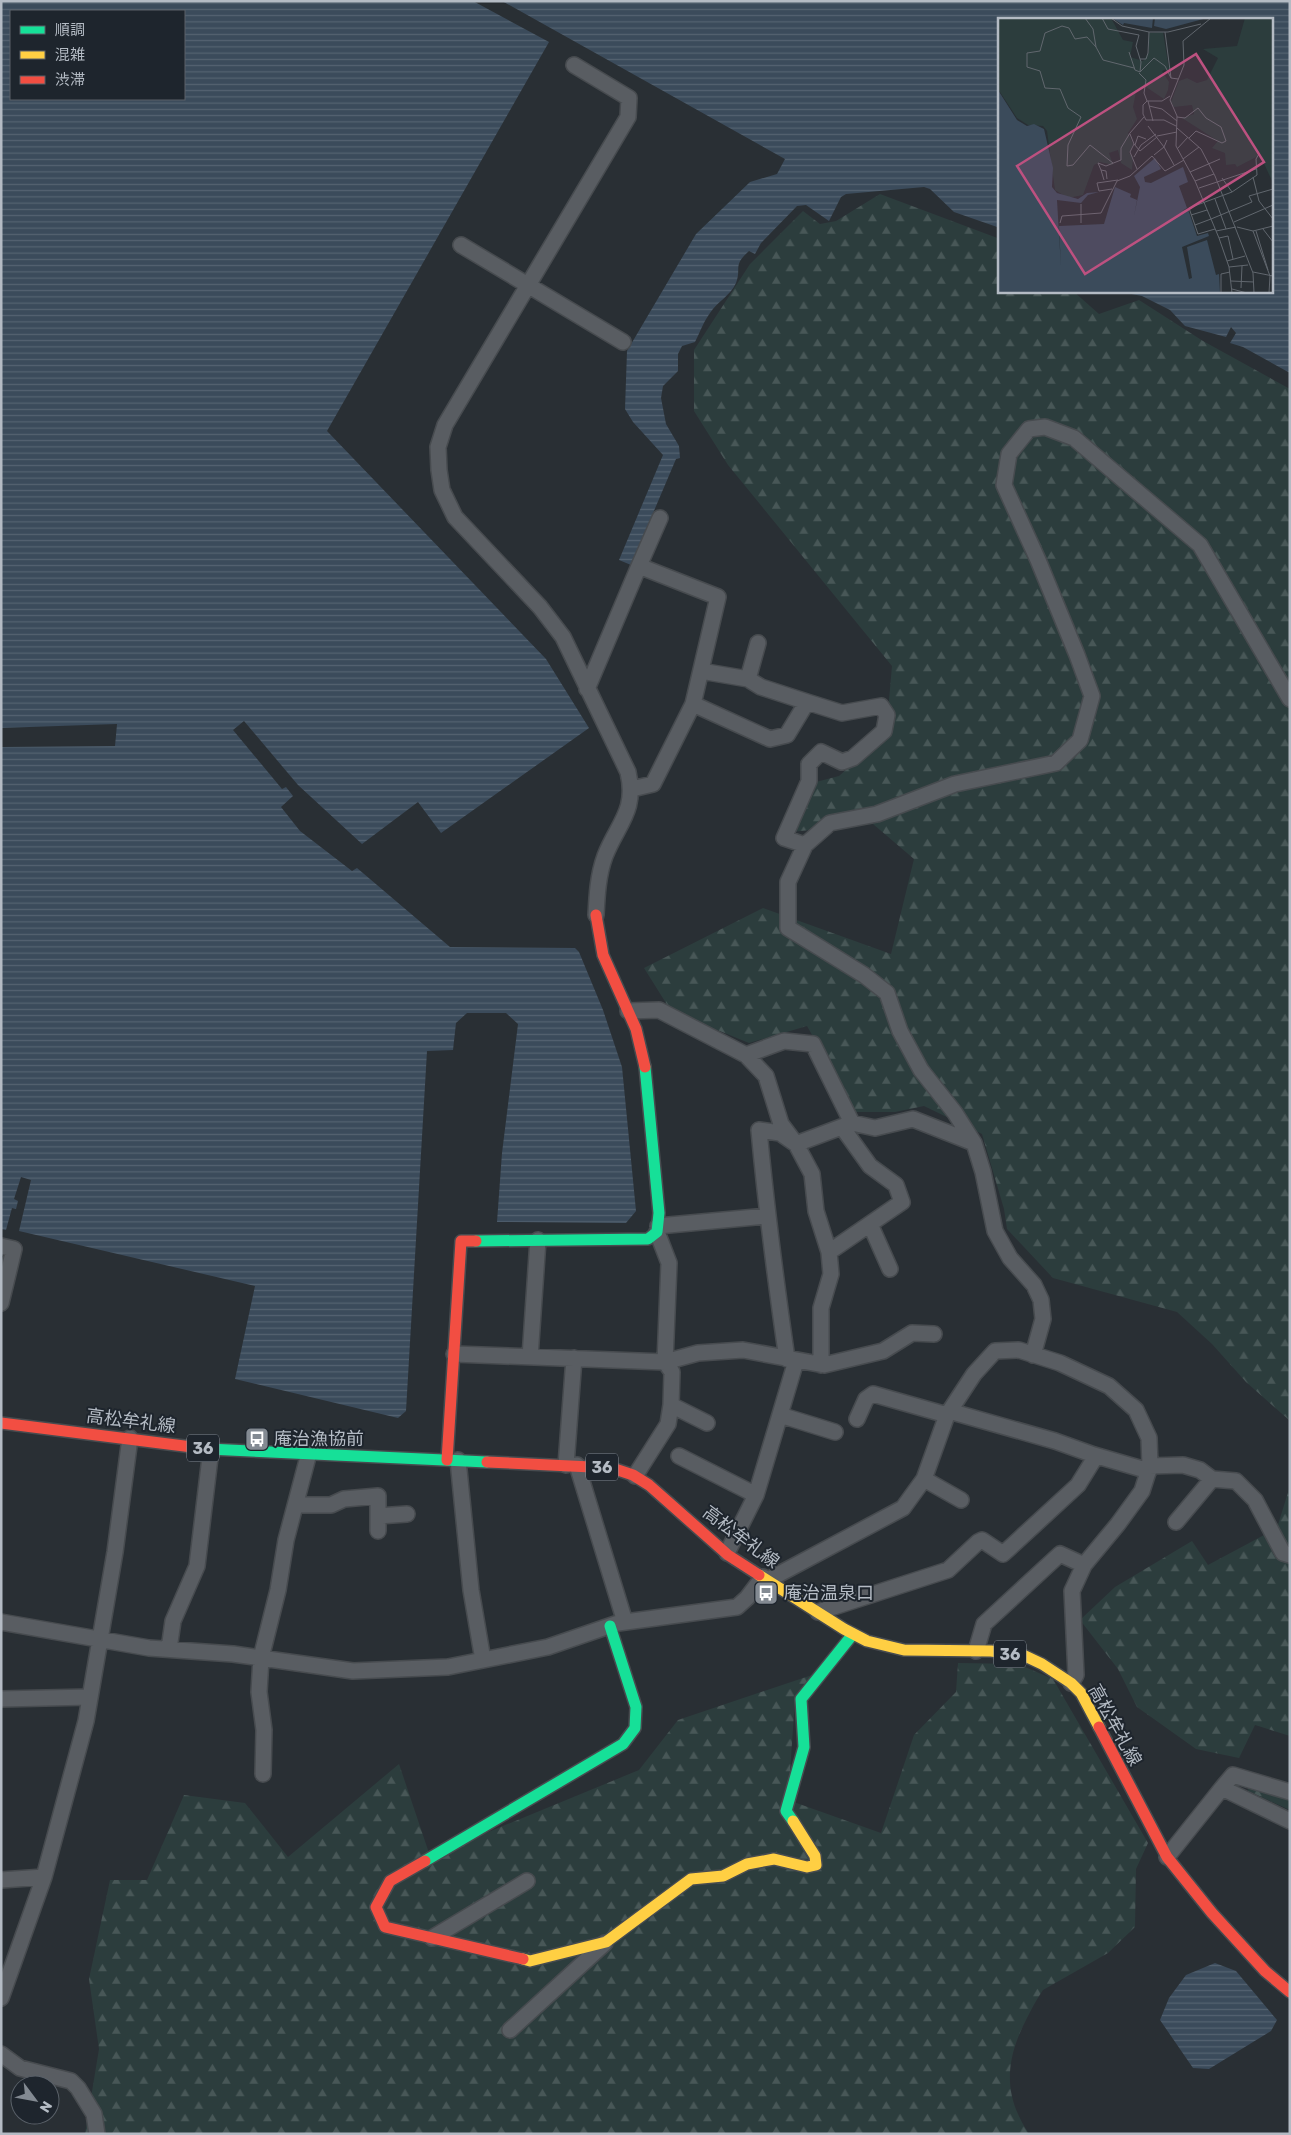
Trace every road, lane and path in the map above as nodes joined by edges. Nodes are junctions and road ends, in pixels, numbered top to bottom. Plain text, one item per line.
1 (574, 65) dead end
2 (462, 245) dead end
3 (528, 285) junction
4 (623, 342) dead end
5 (660, 518) dead end
6 (639, 566) junction
7 (758, 644) dead end
8 (701, 670) junction
9 (748, 679) junction
10 (588, 689) junction
11 (1290, 698) edge
12 (807, 702) junction
13 (693, 704) junction
14 (632, 789) junction
15 (805, 845) junction
16 (596, 915) joint
17 (628, 1011) junction
18 (746, 1055) junction
19 (847, 1125) junction
20 (974, 1143) junction
21 (796, 1144) junction
22 (767, 1216) junction
23 (870, 1224) junction
24 (657, 1229) junction
25 (538, 1240) junction
26 (1, 1246) edge
27 (829, 1252) junction
28 (890, 1269) dead end
29 (1, 1303) edge
30 (934, 1334) dead end
31 (454, 1354) junction
32 (1033, 1354) junction
33 (530, 1357) junction
34 (574, 1358) junction
35 (792, 1360) junction
36 (665, 1362) junction
37 (821, 1365) junction
38 (671, 1405) junction
39 (948, 1413) junction
40 (780, 1415) junction
41 (857, 1419) dead end
42 (1, 1423) edge
43 (707, 1423) dead end
44 (835, 1432) dead end
45 (130, 1438) junction
46 (212, 1449) junction
47 (309, 1454) junction
48 (679, 1456) dead end
49 (1096, 1456) junction
50 (453, 1460) junction
51 (571, 1465) junction
52 (1150, 1468) junction
53 (635, 1476) junction
54 (924, 1479) junction
55 (1212, 1479) junction
56 (756, 1495) junction
57 (961, 1500) dead end
58 (296, 1505) junction
59 (407, 1514) dead end
60 (1176, 1522) dead end
61 (727, 1553) junction
62 (1290, 1555) edge
63 (1084, 1566) junction
64 (765, 1578) junction
65 (818, 1612) junction
66 (1, 1622) edge
67 (625, 1622) junction
68 (610, 1626) junction
69 (853, 1634) junction
70 (99, 1639) junction
71 (169, 1649) junction
72 (976, 1651) junction
73 (261, 1658) junction
74 (483, 1660) junction
75 (1071, 1683) junction
76 (90, 1697) junction
77 (1, 1699) edge
78 (263, 1774) dead end
79 (1222, 1788) junction
80 (1290, 1792) edge
81 (1290, 1821) edge
82 (1167, 1857) junction
83 (44, 1877) junction
84 (1, 1880) edge
85 (527, 1881) dead end
86 (432, 1938) junction
87 (606, 1942) junction
88 (1290, 1992) edge
89 (1, 1998) edge
90 (510, 2030) dead end
91 (1, 2054) edge
92 (97, 2134) edge

1 - 3 street
2 - 3 street
3 - 4 street
3 - 10 street
5 - 6 street
6 - 8 street
6 - 10 street
7 - 9 street
8 - 9 street
8 - 13 street
9 - 12 street
10 - 14 street
11 - 15 street
12 - 13 street
12 - 15 street
13 - 14 street
14 - 16 street
15 - 20 street
16 - 17 street
17 - 18 street
17 - 24 street
18 - 19 street
18 - 21 street
19 - 20 street
19 - 21 street
19 - 23 street
20 - 32 street
21 - 22 street
21 - 27 street
22 - 24 street
22 - 35 street
23 - 27 street
23 - 28 street
24 - 25 street
24 - 36 street
25 - 31 street
25 - 33 street
26 - 29 street
27 - 37 street
30 - 37 street
31 - 33 street
31 - 50 street
32 - 39 street
32 - 52 street
33 - 34 street
34 - 36 street
34 - 51 street
35 - 36 street
35 - 37 street
35 - 40 street
36 - 38 street
38 - 43 street
38 - 53 street
39 - 41 street
39 - 49 street
39 - 54 street
40 - 44 street
40 - 56 street
42 - 45 street, 高松牟礼線 / 36
45 - 46 street, 高松牟礼線 / 36
45 - 70 street
46 - 47 street, 高松牟礼線 / 36
46 - 71 street
47 - 50 street, 高松牟礼線 / 36
47 - 58 street
48 - 56 street
49 - 52 street
49 - 65 street
50 - 51 street, 高松牟礼線 / 36
50 - 74 street
51 - 53 street, 高松牟礼線 / 36
51 - 67 street
52 - 55 street
52 - 63 street
53 - 61 street, 高松牟礼線 / 36
54 - 57 street
54 - 64 street
55 - 60 street
55 - 62 street
56 - 61 street
58 - 59 street
58 - 73 street
61 - 64 street, 高松牟礼線 / 36
63 - 72 street
63 - 75 street
64 - 65 street, 高松牟礼線 / 36
64 - 67 street
65 - 69 street, 高松牟礼線 / 36
66 - 70 street
67 - 68 street
68 - 74 street
68 - 86 street
69 - 72 street, 高松牟礼線 / 36
69 - 87 street
70 - 71 street
70 - 76 street
71 - 73 street
72 - 75 street, 高松牟礼線 / 36
73 - 74 street
73 - 78 street
75 - 82 street, 高松牟礼線 / 36
76 - 77 street
76 - 83 street
79 - 80 street
79 - 81 street
79 - 82 street
82 - 88 street, 高松牟礼線 / 36
83 - 84 street
83 - 89 street
85 - 86 street
86 - 87 street
87 - 90 street
91 - 92 street

